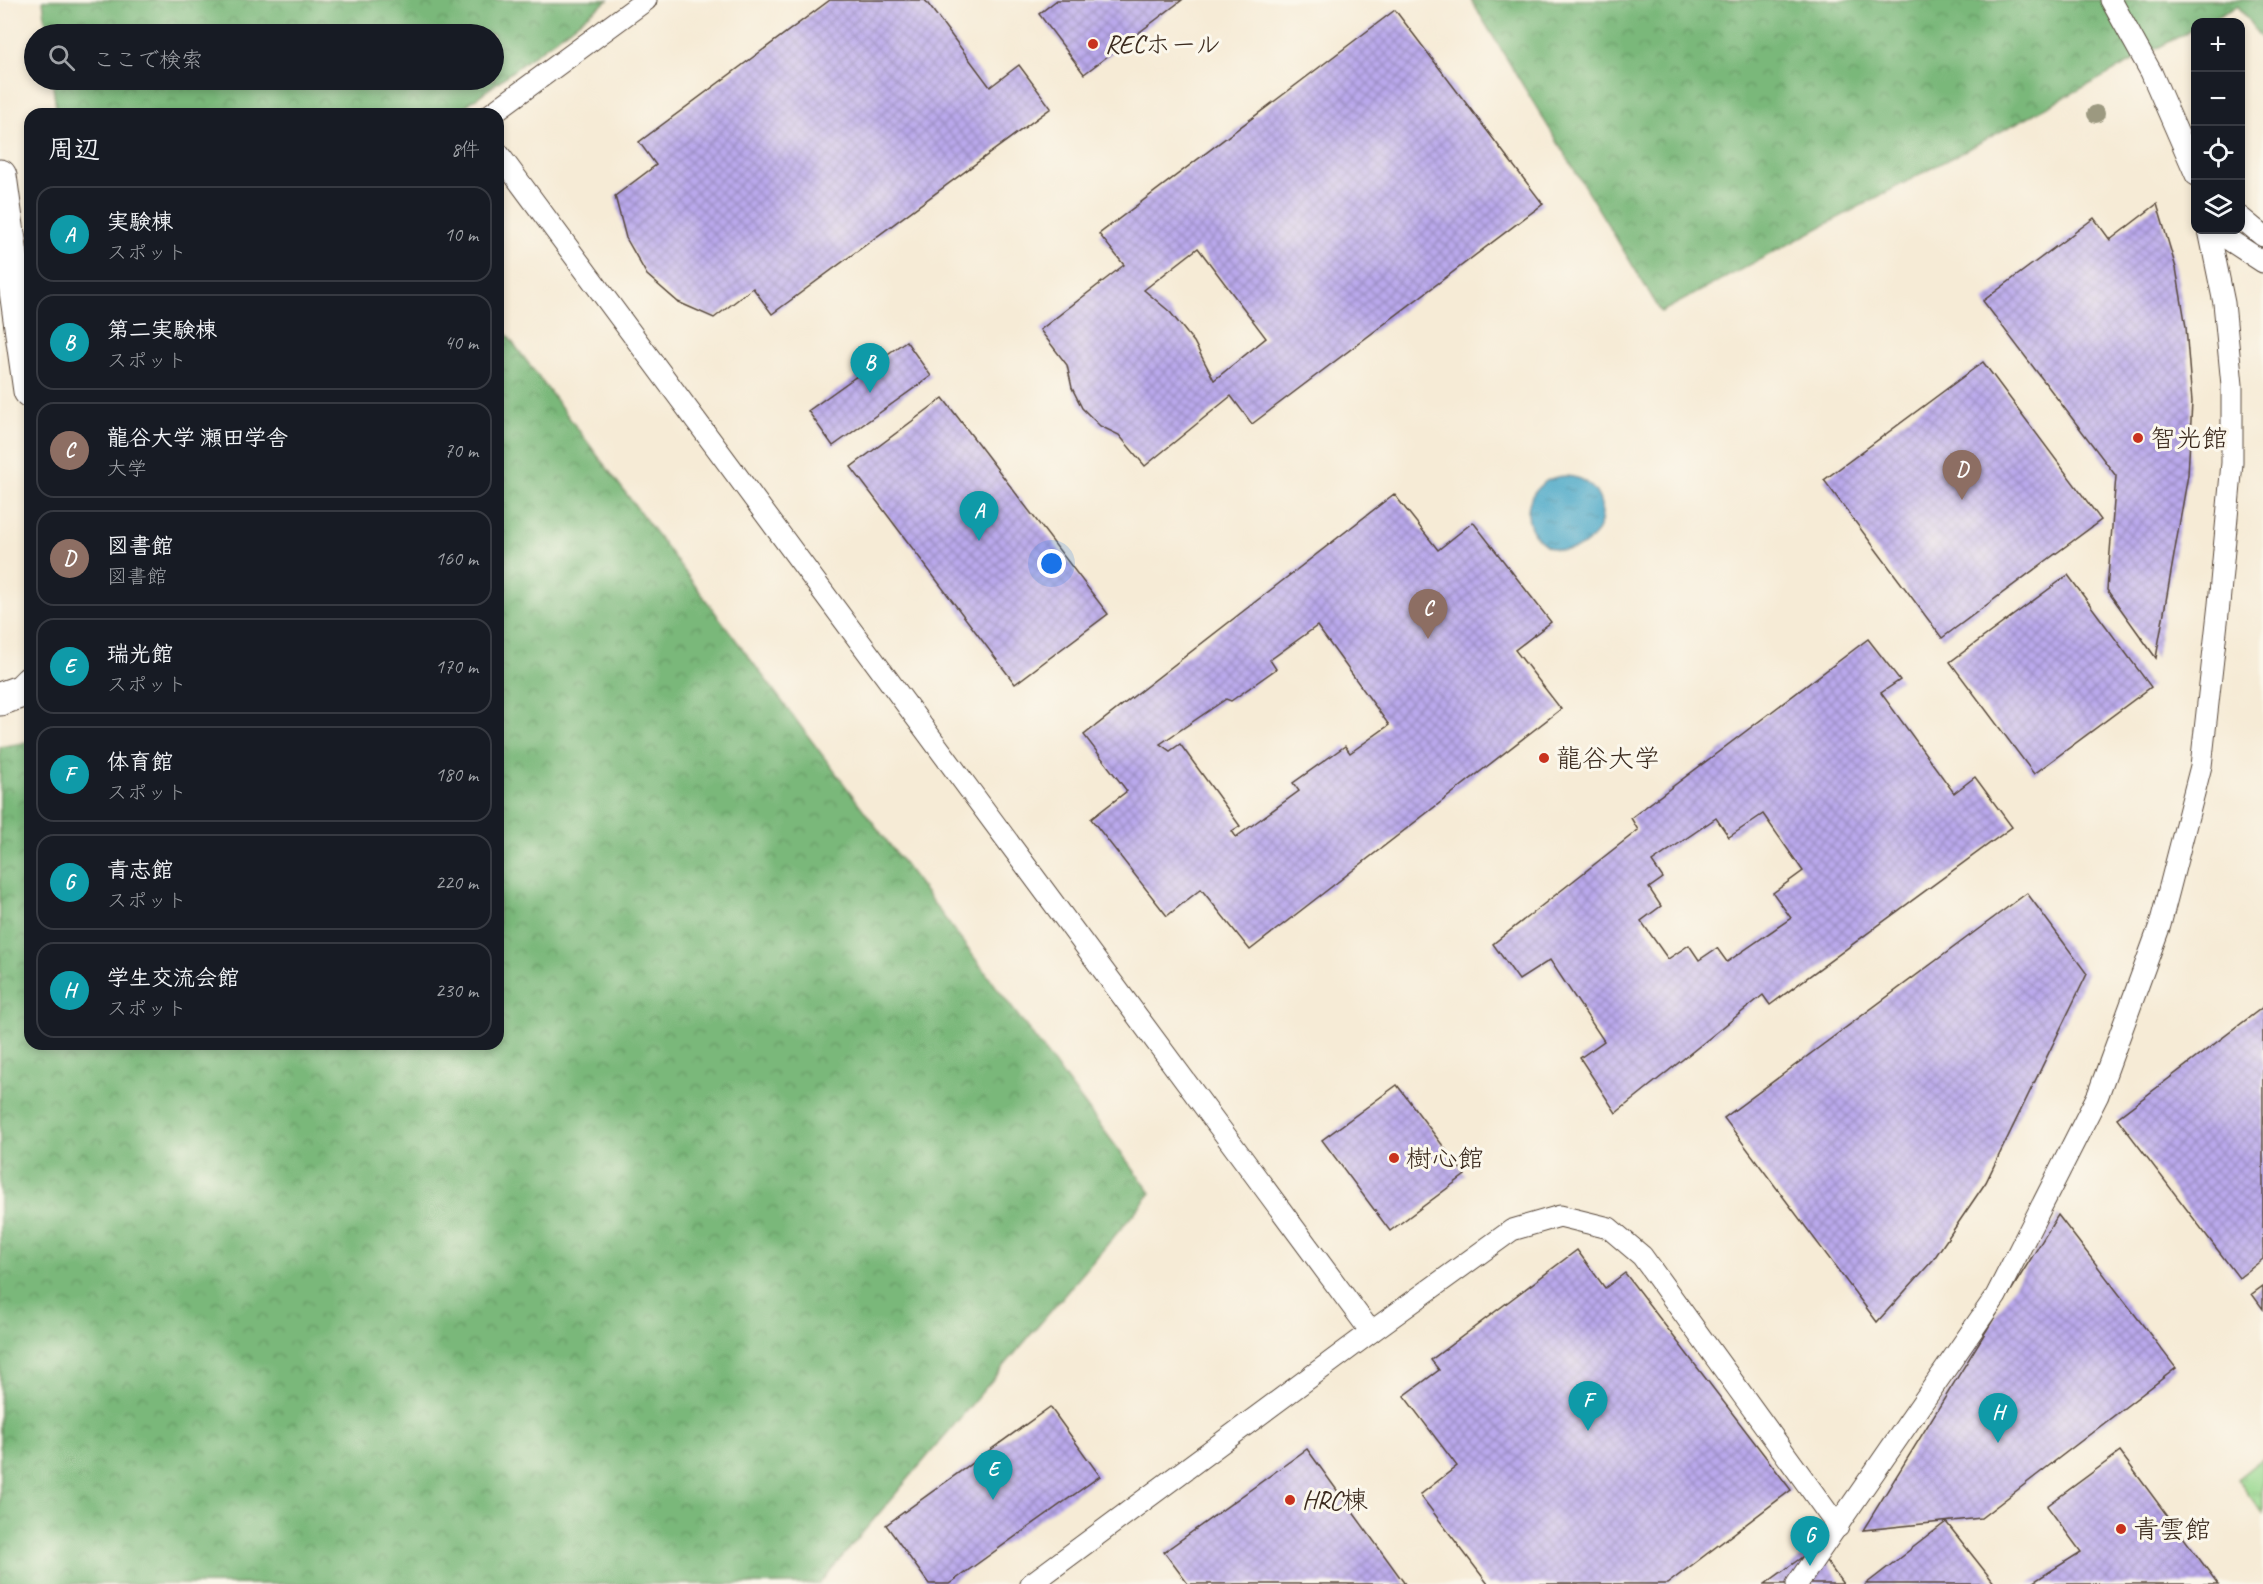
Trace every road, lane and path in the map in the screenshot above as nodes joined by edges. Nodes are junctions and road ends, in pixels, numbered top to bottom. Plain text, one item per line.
1 (646, 0) edge
2 (2111, 0) edge
3 (499, 108) edge
4 (504, 161) edge
5 (2191, 164) edge
6 (0, 176) edge
7 (2245, 220) edge
8 (2209, 234) edge
9 (2220, 234) edge
10 (2263, 236) edge
11 (2263, 262) edge
12 (24, 348) edge
13 (24, 688) edge
14 (0, 699) edge
15 (1371, 1332) junction
16 (1838, 1527) junction
17 (1031, 1584) edge
18 (1797, 1584) edge

1 - 3 lane
2 - 5 lane
4 - 15 lane
6 - 12 street
7 - 10 lane
8 - 16 lane
9 - 11 lane
13 - 14 street
15 - 16 lane
15 - 17 lane
16 - 18 lane

